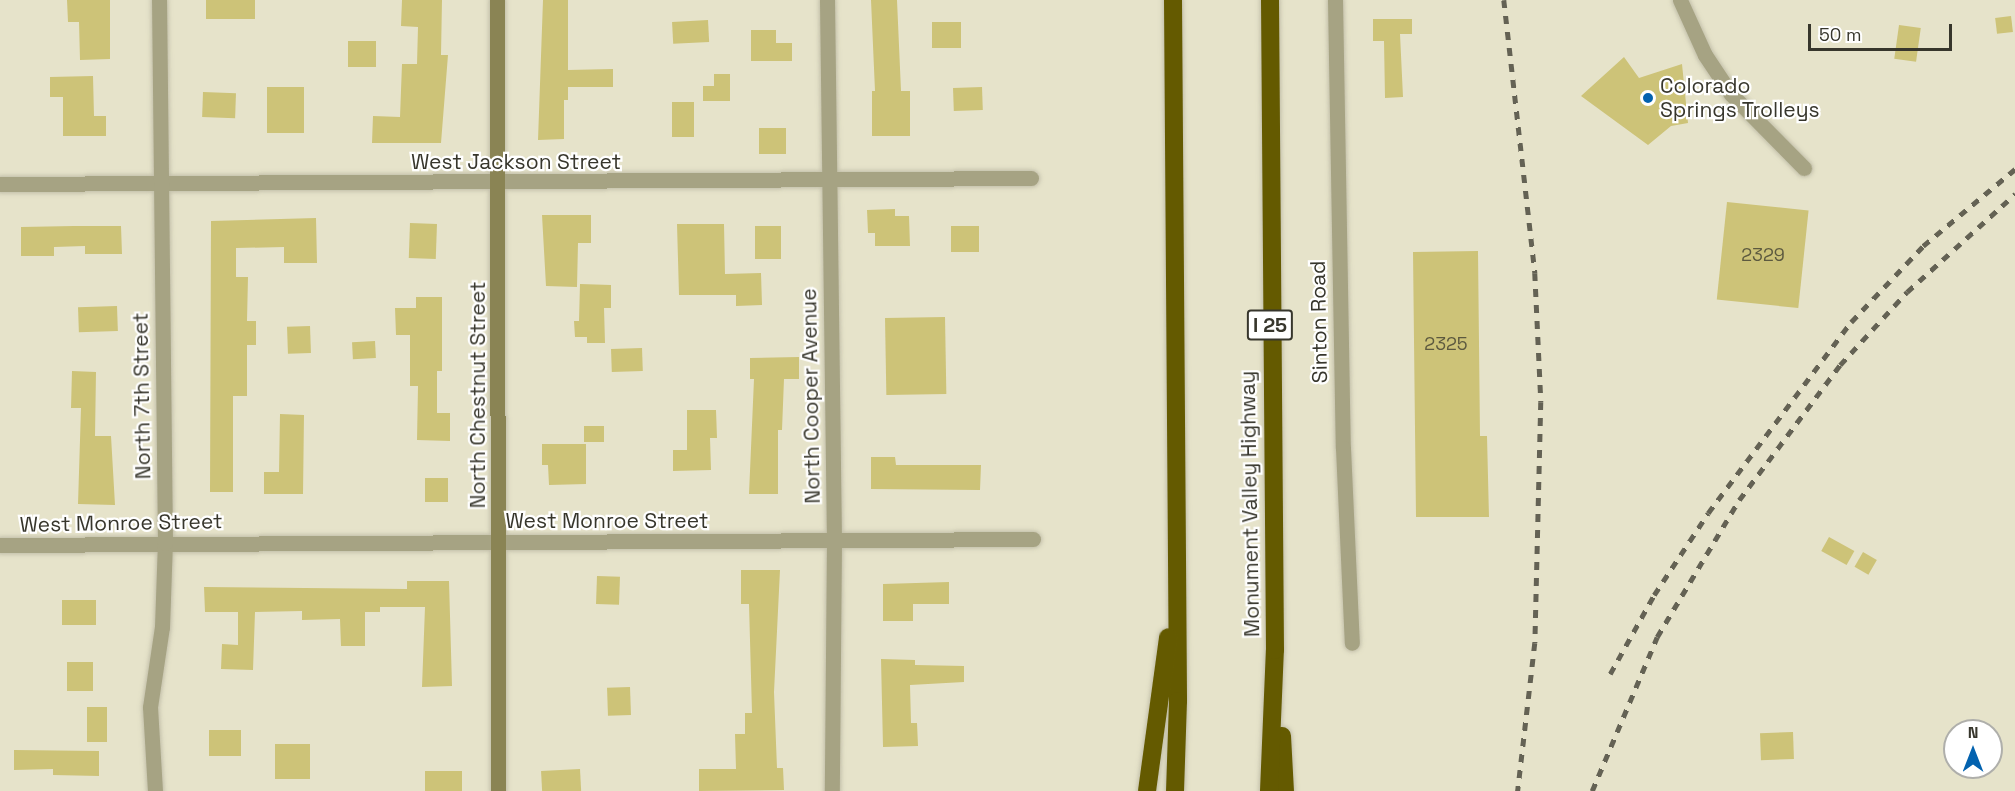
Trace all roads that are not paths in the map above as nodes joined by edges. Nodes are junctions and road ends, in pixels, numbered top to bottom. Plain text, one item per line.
1 (159, 0) edge
2 (497, 0) edge
3 (827, 0) edge
4 (1173, 0) edge
5 (1270, 0) edge
6 (1335, 0) edge
7 (1680, 0) edge
8 (1804, 168) dead end
9 (1032, 178) dead end
10 (828, 182) junction
11 (161, 183) junction
12 (499, 183) junction
13 (0, 184) edge
14 (1178, 534) junction
15 (1034, 539) dead end
16 (834, 541) junction
17 (165, 543) junction
18 (498, 543) junction
19 (0, 545) edge
20 (1353, 643) dead end
21 (1275, 650) junction
22 (155, 791) edge
23 (498, 791) edge
24 (832, 791) edge
25 (1147, 791) edge
26 (1175, 791) edge
27 (1269, 791) edge
28 (1285, 791) edge

1 - 11 street, North 7th Street
2 - 12 main road, North Chestnut Street
3 - 10 street, North Cooper Avenue
4 - 14 highway
5 - 21 highway, Monument Valley Highway / I 25
6 - 20 street, Sinton Road
7 - 8 street
9 - 10 street, West Jackson Street
10 - 12 street, West Jackson Street
10 - 16 street, North Cooper Avenue
11 - 12 street, West Jackson Street
11 - 13 street, West Jackson Street
11 - 17 street, North 7th Street
12 - 18 main road, North Chestnut Street
14 - 25 highway
14 - 26 highway
15 - 16 street, West Monroe Street
16 - 18 street, West Monroe Street
16 - 24 street, North Cooper Avenue
17 - 18 street, West Monroe Street
17 - 19 street, West Monroe Street
17 - 22 street, North 7th Street
18 - 23 main road, North Chestnut Street
21 - 27 highway, Monument Valley Highway / I 25
21 - 28 highway

